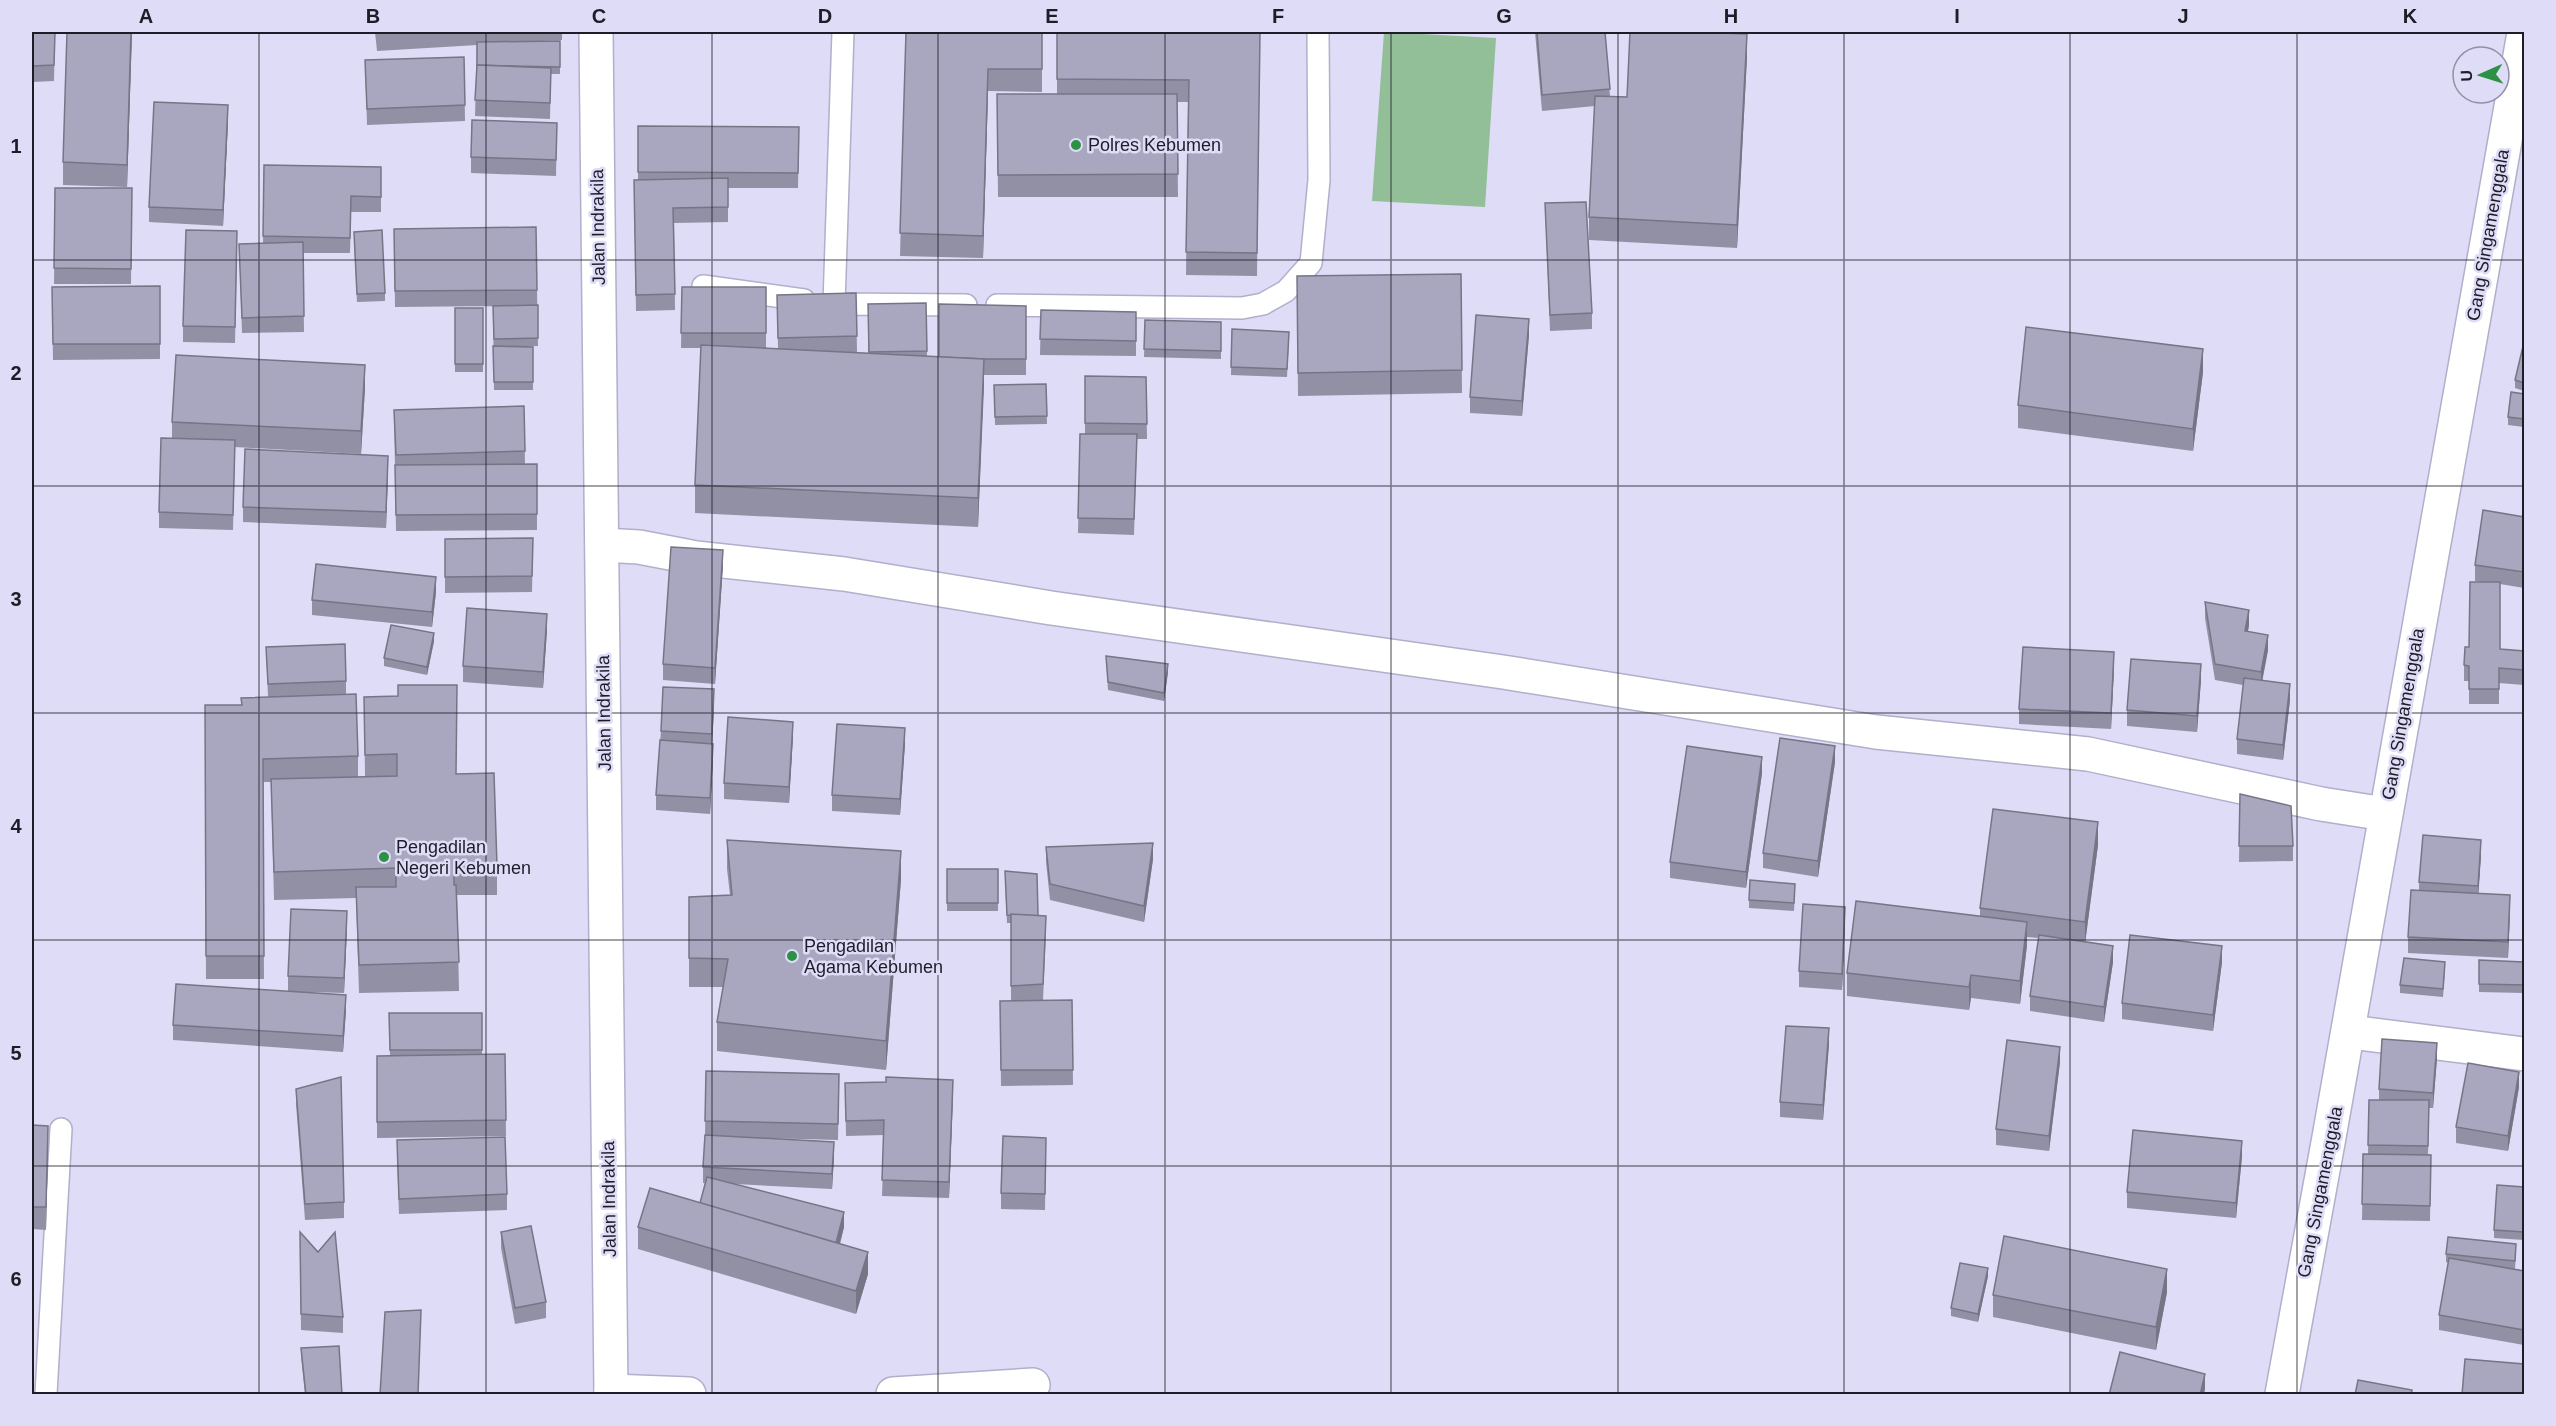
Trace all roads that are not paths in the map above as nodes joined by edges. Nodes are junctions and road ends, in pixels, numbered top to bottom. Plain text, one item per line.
1 (596, 32) edge
2 (843, 32) edge
3 (1318, 32) edge
4 (2524, 33) edge
5 (704, 286) edge
6 (834, 304) junction
7 (602, 545) junction
8 (2374, 812) junction
9 (2350, 1032) junction
10 (2524, 1054) edge
11 (61, 1129) dead end
12 (1033, 1385) dead end
13 (611, 1393) edge
14 (46, 1395) edge
15 (689, 1395) edge
16 (893, 1395) edge
17 (2282, 1395) edge

1 - 7 street, Jalan Indrakila
2 - 6 lane
3 - 6 lane
4 - 8 street, Gang Singamenggala
5 - 6 lane
7 - 8 street
7 - 13 street, Jalan Indrakila
8 - 9 street, Gang Singamenggala
9 - 10 street
9 - 17 street, Gang Singamenggala
11 - 14 lane
12 - 16 street
13 - 15 street

